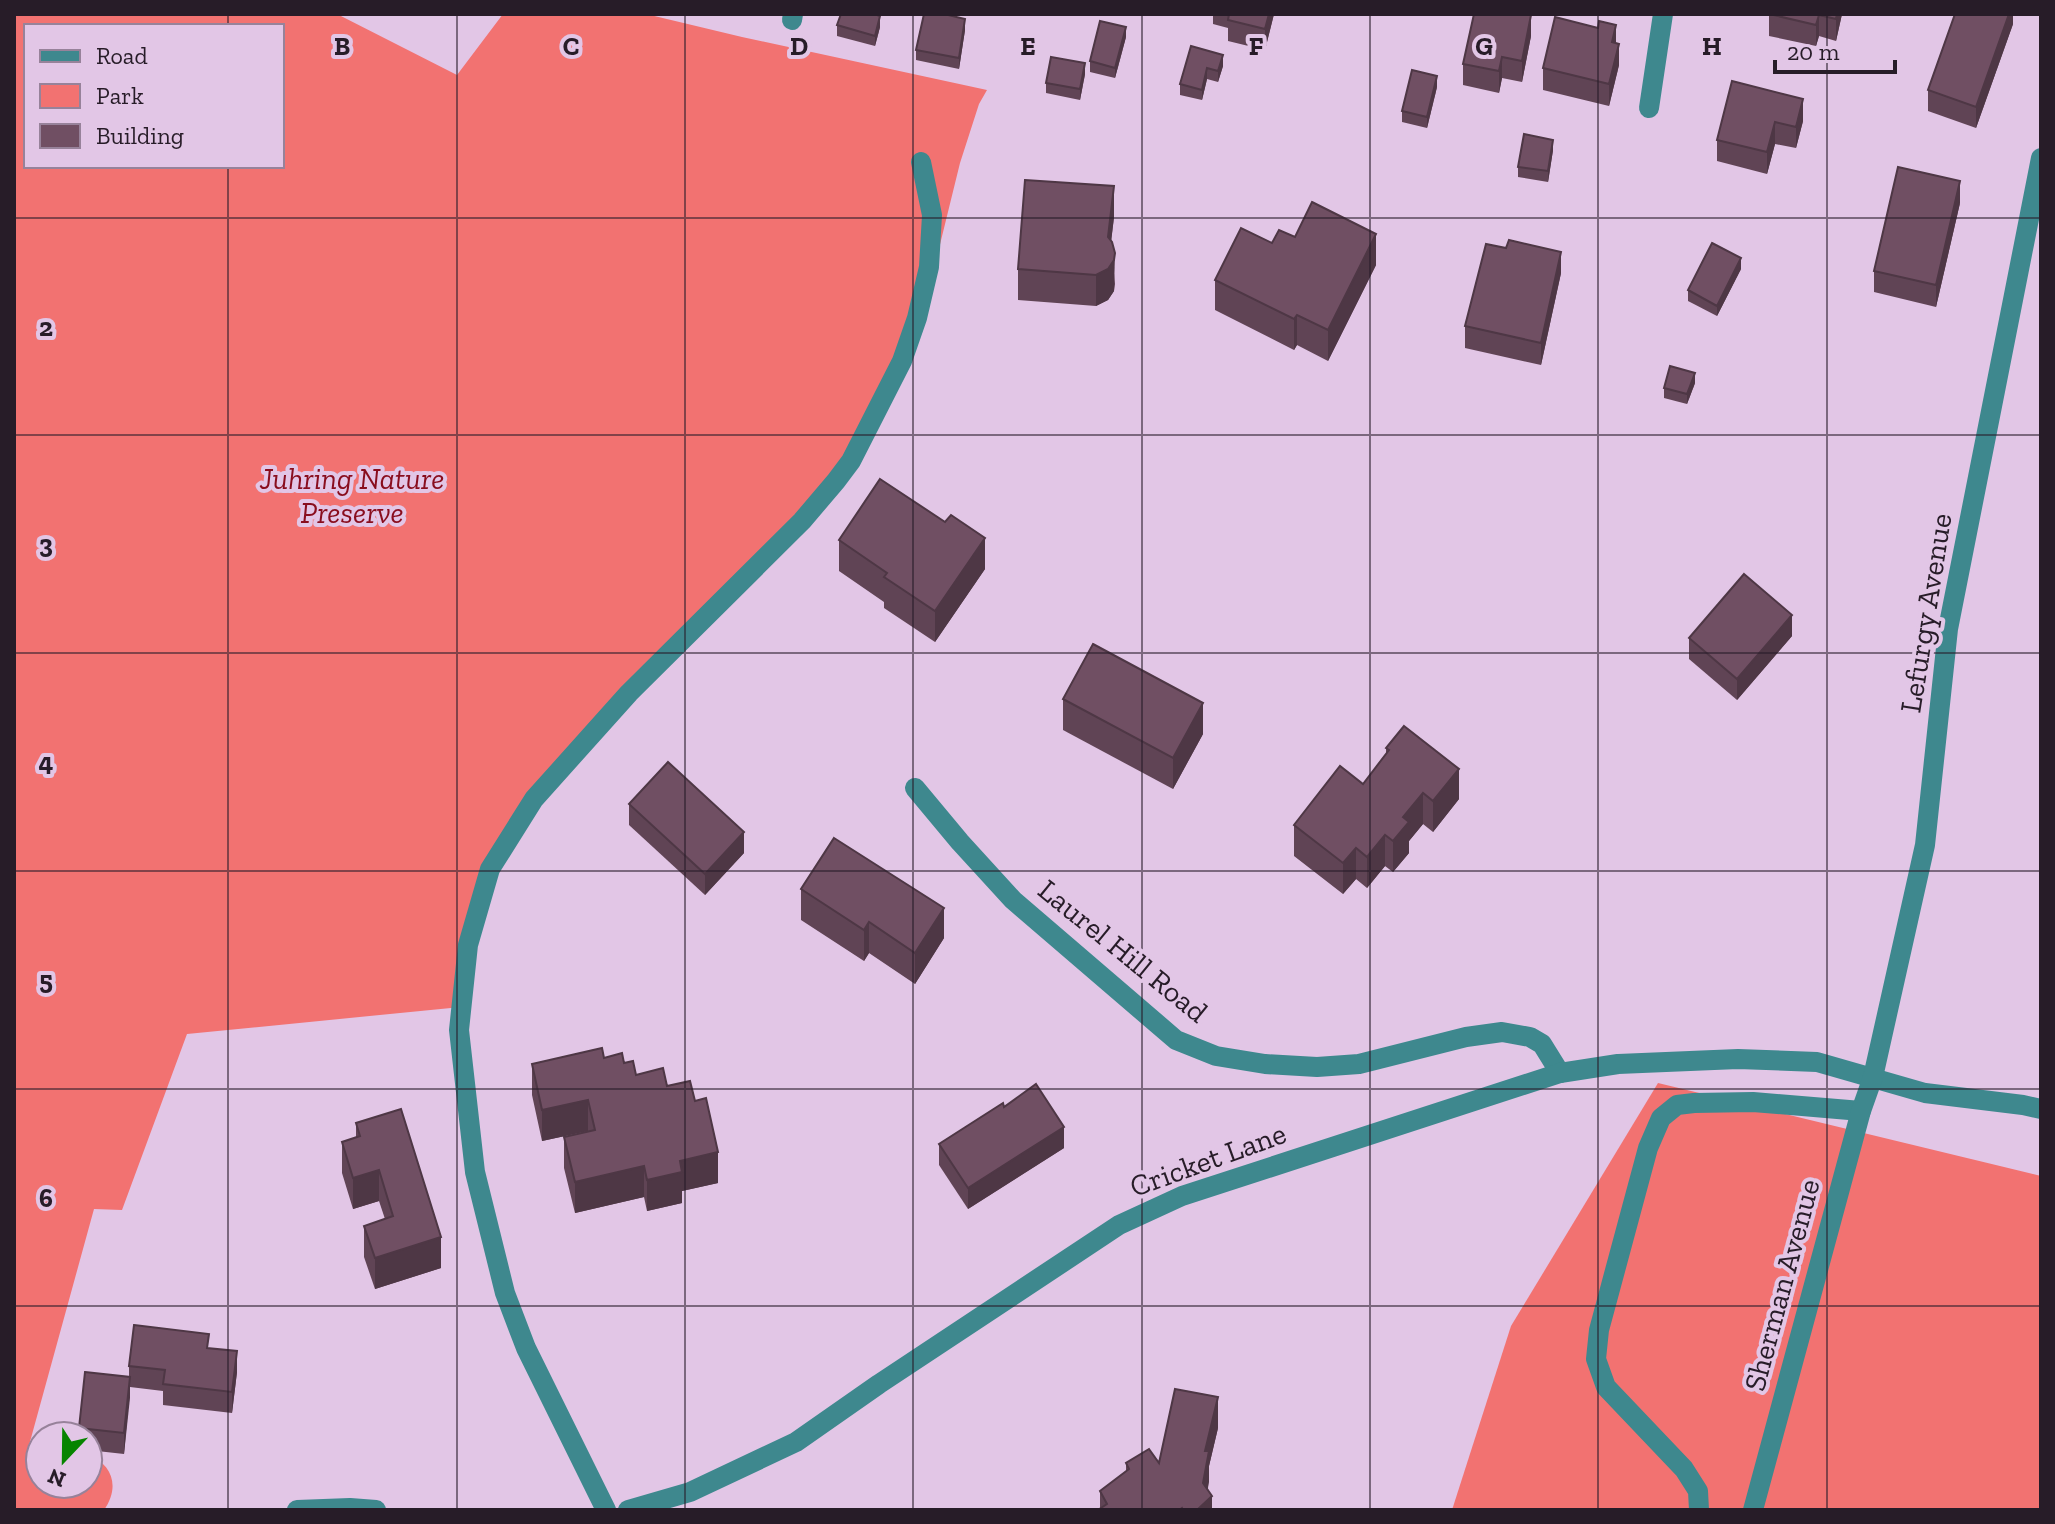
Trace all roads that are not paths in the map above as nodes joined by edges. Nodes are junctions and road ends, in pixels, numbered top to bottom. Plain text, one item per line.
1 (1663, 14) edge
2 (1649, 108) dead end
3 (2041, 158) edge
4 (921, 162) dead end
5 (915, 788) dead end
6 (1560, 1073) junction
7 (1873, 1077) junction
8 (2041, 1109) edge
9 (1861, 1111) junction
10 (297, 1510) edge
11 (376, 1510) edge
12 (606, 1510) edge
13 (628, 1510) edge
14 (1699, 1510) edge
15 (1753, 1510) edge

1 - 2 street
3 - 7 street, Lefurgy Avenue
4 - 12 street
5 - 6 street, Laurel Hill Road
6 - 7 street, Cricket Lane
6 - 13 street, Cricket Lane
7 - 8 street, Cricket Lane
7 - 9 street, Sherman Avenue
9 - 14 street
9 - 15 street, Sherman Avenue
10 - 11 street

